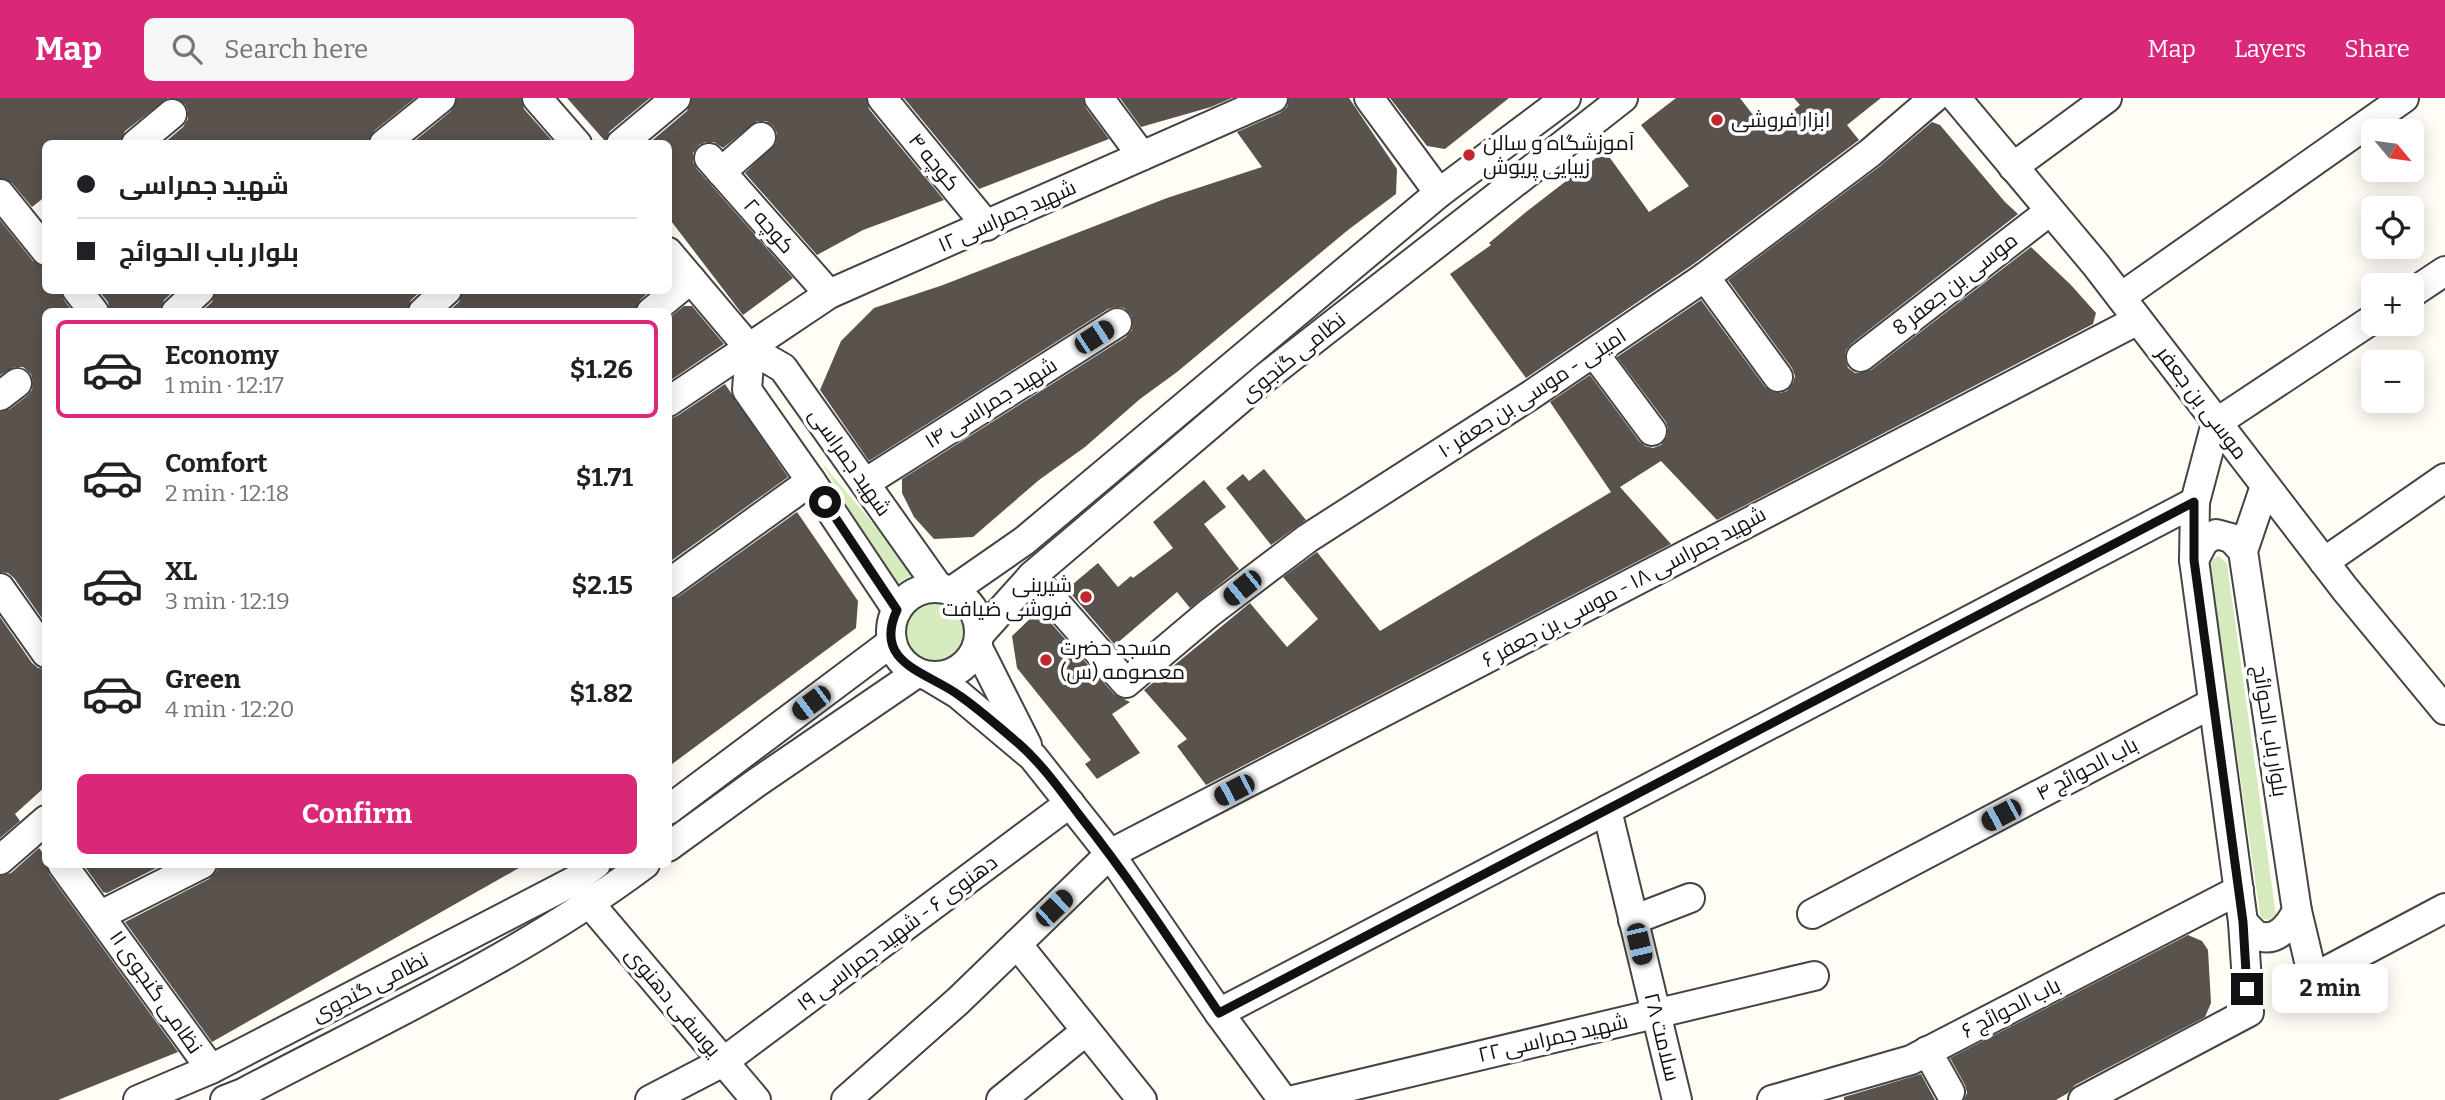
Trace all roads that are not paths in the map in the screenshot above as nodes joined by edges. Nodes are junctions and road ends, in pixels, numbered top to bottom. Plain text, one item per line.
1 (441, 98) edge
2 (537, 98) edge
3 (676, 98) edge
4 (882, 98) edge
5 (1099, 98) edge
6 (1273, 98) edge
7 (1368, 98) edge
8 (1564, 98) edge
9 (1623, 98) edge
10 (1934, 98) edge
11 (1956, 98) edge
12 (2107, 98) edge
13 (2404, 98) edge
14 (172, 114) dead end
15 (761, 137) dead end
16 (141, 140) edge
17 (389, 140) edge
18 (574, 140) edge
19 (626, 140) edge
20 (1142, 156) junction
21 (2012, 167) junction
22 (1439, 193) junction
23 (0, 194) edge
24 (2050, 211) junction
25 (987, 226) junction
26 (40, 233) edge
27 (672, 257) edge
28 (2445, 271) edge
29 (1705, 277) junction
30 (691, 279) junction
31 (2424, 285) edge
32 (80, 294) edge
33 (196, 294) edge
34 (443, 294) edge
35 (829, 294) junction
36 (2121, 297) junction
37 (91, 308) edge
38 (180, 308) edge
39 (427, 308) edge
40 (656, 308) edge
41 (2138, 320) junction
42 (1117, 323) dead end
43 (2361, 327) edge
44 (750, 349) junction
45 (1594, 353) junction
46 (1861, 357) dead end
47 (1778, 377) dead end
48 (672, 399) edge
49 (2216, 423) junction
50 (1652, 431) dead end
51 (2445, 478) edge
52 (811, 481) junction
53 (865, 483) junction
54 (2265, 486) junction
55 (2194, 502) junction
56 (2242, 551) junction
57 (2194, 560) junction
58 (2324, 562) junction
59 (1032, 576) junction
60 (672, 581) edge
61 (0, 588) edge
62 (945, 590) junction
63 (897, 610) junction
64 (978, 640) junction
65 (892, 642) junction
66 (42, 647) edge
67 (922, 674) junction
68 (2441, 697) edge
69 (2213, 703) junction
70 (1033, 757) junction
71 (1070, 803) junction
72 (672, 807) edge
73 (1607, 810) junction
74 (42, 830) edge
75 (672, 845) edge
76 (1110, 854) junction
77 (0, 860) edge
78 (65, 868) edge
79 (194, 868) edge
80 (641, 868) edge
81 (566, 873) edge
82 (2239, 890) junction
83 (1690, 898) dead end
84 (591, 905) junction
85 (2445, 908) edge
86 (2297, 911) junction
87 (1812, 914) dead end
88 (101, 915) junction
89 (1633, 920) junction
90 (2243, 922) junction
91 (1017, 944) junction
92 (1814, 976) dead end
93 (1219, 1013) junction
94 (1656, 1013) junction
95 (1086, 1031) junction
96 (1927, 1052) junction
97 (723, 1062) junction
98 (211, 1069) junction
99 (1950, 1092) dead end
100 (138, 1100) edge
101 (225, 1100) edge
102 (650, 1100) edge
103 (756, 1100) edge
104 (846, 1100) edge
105 (1001, 1100) edge
106 (1142, 1100) edge
107 (1283, 1100) edge
108 (1293, 1100) edge
109 (1677, 1100) edge
110 (1772, 1100) edge
111 (2083, 1100) edge

1 - 17 street
2 - 18 street
3 - 19 street
4 - 25 street, کوچه ۴
5 - 20 street
6 - 20 street, شهید جمراسی ۱۲
7 - 22 street
8 - 22 street, نظامی گنجوی
9 - 59 street, نظامی گنجوی
10 - 29 street, امینی - موسی بن جعفر ۱۰
11 - 21 street, موسی بن جعفر
12 - 21 street
13 - 36 street
14 - 16 street
15 - 35 street, کوچه ۲
20 - 25 street, شهید جمراسی ۱۲
21 - 24 street, موسی بن جعفر
22 - 62 street, نظامی گنجوی
23 - 26 street
24 - 36 street, موسی بن جعفر
24 - 46 street, موسی بن جعفر 8
25 - 35 street, شهید جمراسی ۱۲
27 - 30 street, شهید جمراسی
28 - 31 street
29 - 45 street, امینی - موسی بن جعفر ۱۰
29 - 47 street
30 - 40 street
30 - 44 street, شهید جمراسی
32 - 37 street
33 - 38 street
34 - 39 street
35 - 44 street, شهید جمراسی ۱۲
36 - 41 street, موسی بن جعفر
41 - 49 street, موسی بن جعفر
41 - 76 street, شهید جمراسی ۱۸ - موسی بن جعفر ۶
42 - 53 street, شهید جمراسی ۱۴
43 - 49 street
44 - 48 street, شهید جمراسی ۱۲
44 - 52 street, شهید جمراسی
44 - 53 street, شهید جمراسی
45 - 50 street
45 - 59 street, امینی - موسی بن جعفر ۱۰
49 - 54 street, موسی بن جعفر
49 - 55 street
51 - 58 street
52 - 60 street
52 - 63 street, شهید جمراسی
53 - 62 street, شهید جمراسی
54 - 56 street, بلوار باب الحوائج
54 - 58 street, موسی بن جعفر
55 - 57 street
55 - 73 street
56 - 57 street
56 - 86 street, بلوار باب الحوائج
57 - 69 street
58 - 68 street, موسی بن جعفر
59 - 64 street, نظامی گنجوی
61 - 66 street
62 - 63 street
62 - 64 street
63 - 65 street
64 - 67 street
64 - 70 street
65 - 67 street
65 - 72 street
67 - 70 street
67 - 75 street
69 - 82 street
69 - 87 street, باب الحوائج ۴
70 - 71 street
71 - 76 street
71 - 97 street, دهنوی ۶ - شهید جمراسی ۱۹
73 - 89 street, سلامت ۲۸
73 - 93 street
74 - 77 street
76 - 91 street, شهید جمراسی ۱۸ - موسی بن جعفر ۶
76 - 93 street
78 - 88 street, نظامی گنجوی ۱۱
79 - 88 street
80 - 84 street, نظامی گنجوی
81 - 98 street, نظامی گنجوی
82 - 90 street
82 - 96 street, باب الحوائج ۶
83 - 89 street
84 - 97 street, یوسفی دهنوی
84 - 101 street, نظامی گنجوی
85 - 86 street, بلوار باب الحوائج
86 - 90 street
88 - 98 street, نظامی گنجوی ۱۱
89 - 94 street, سلامت ۲۸
90 - 111 street
91 - 95 street
91 - 104 street, شهید جمراسی ۱۸ - موسی بن جعفر ۶
92 - 94 street, شهید جمراسی ۲۲
93 - 107 street
94 - 108 street, شهید جمراسی ۲۲
94 - 109 street, سلامت ۲۸
95 - 105 street
95 - 106 street
96 - 99 street
96 - 110 street, باب الحوائج ۶
97 - 102 street, دهنوی ۶ - شهید جمراسی ۱۹
97 - 103 street, یوسفی دهنوی
98 - 100 street, نظامی گنجوی

